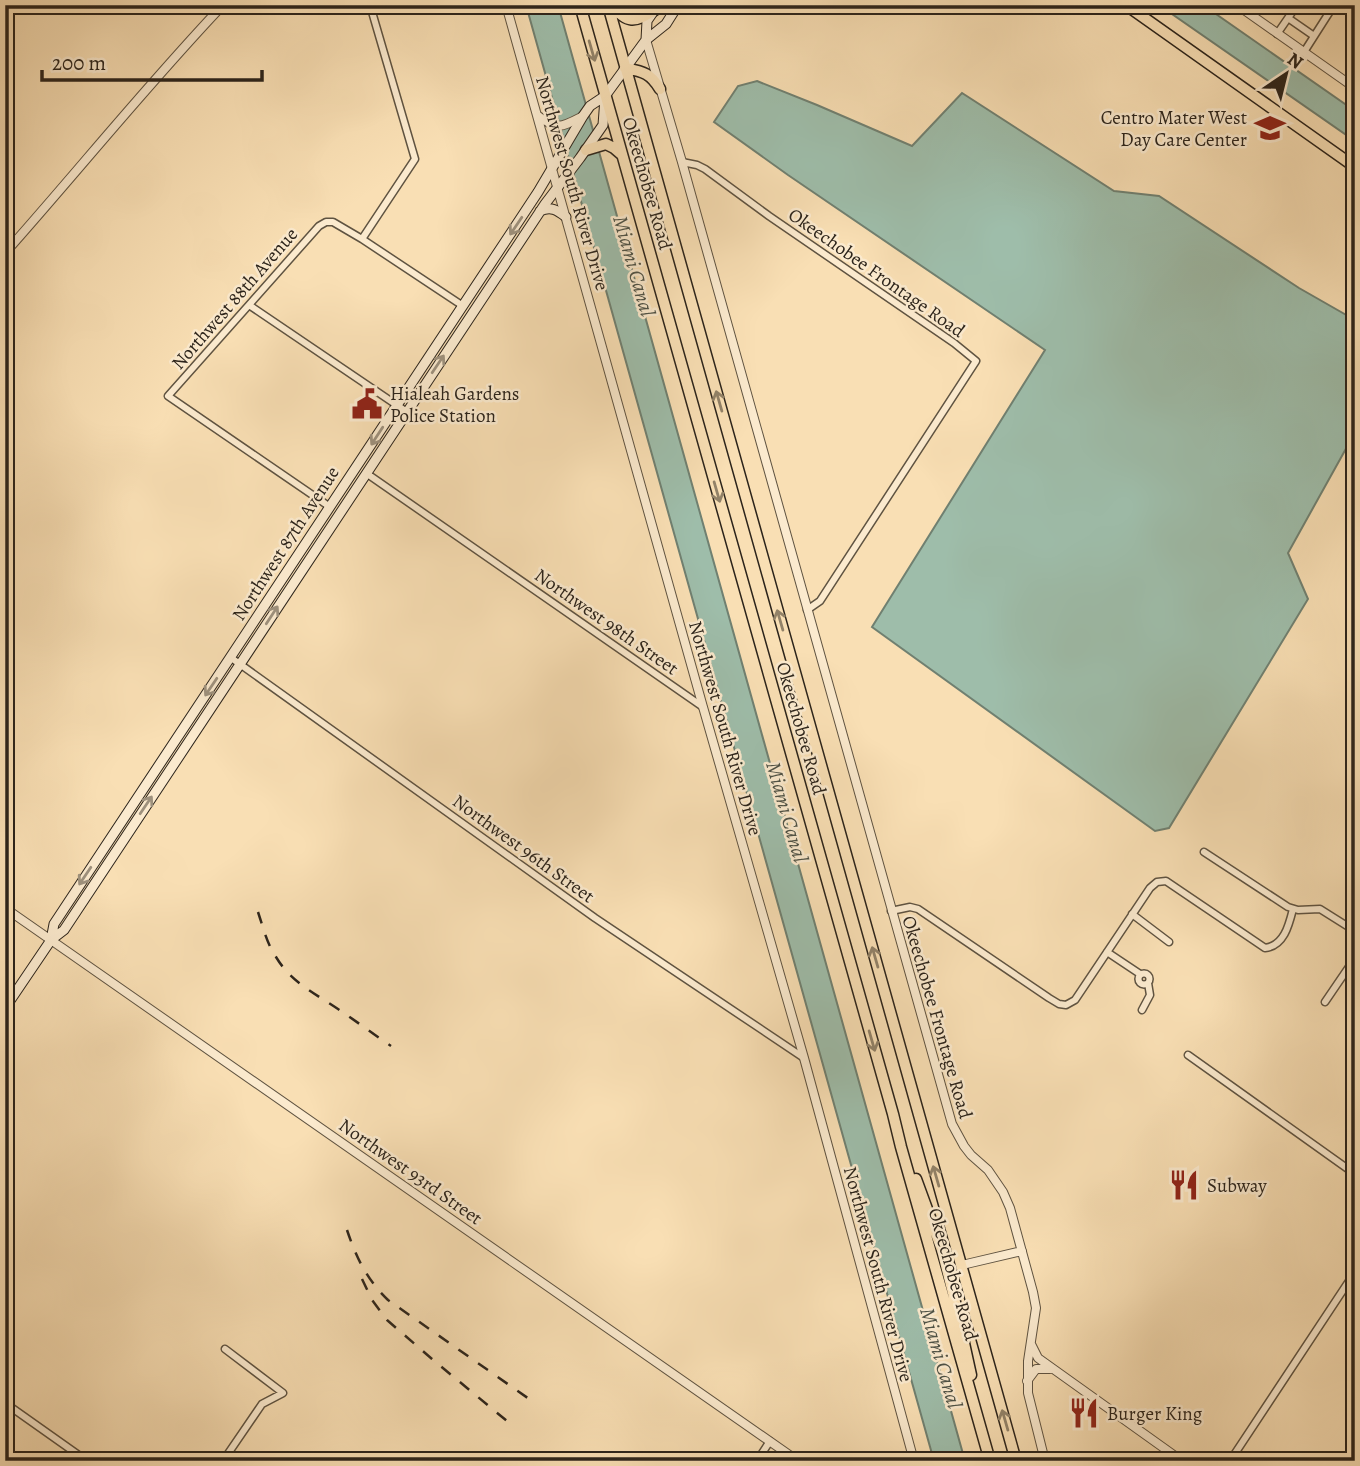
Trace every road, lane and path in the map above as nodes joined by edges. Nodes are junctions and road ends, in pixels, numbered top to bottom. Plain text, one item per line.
1 (223, 5) edge
2 (370, 5) edge
3 (506, 5) edge
4 (580, 5) edge
5 (609, 5) edge
6 (678, 5) edge
7 (1126, 5) edge
8 (1237, 5) edge
9 (1297, 5) edge
10 (1334, 5) edge
11 (656, 7) edge
12 (1288, 18) junction
13 (1277, 34) junction
14 (1314, 36) junction
15 (646, 40) junction
16 (1304, 52) junction
17 (625, 68) junction
18 (1355, 88) edge
19 (660, 89) junction
20 (605, 96) junction
21 (537, 114) junction
22 (583, 116) junction
23 (598, 140) junction
24 (586, 150) joint
25 (621, 154) junction
26 (682, 162) junction
27 (1355, 167) edge
28 (553, 168) junction
29 (558, 187) junction
30 (540, 211) junction
31 (566, 217) junction
32 (362, 239) junction
33 (5, 253) edge
34 (249, 305) junction
35 (463, 306) junction
36 (396, 406) junction
37 (407, 412) junction
38 (366, 473) junction
39 (330, 507) junction
40 (807, 610) junction
41 (230, 657) junction
42 (240, 664) junction
43 (703, 707) junction
44 (1204, 852) dead end
45 (5, 908) edge
46 (1293, 909) junction
47 (891, 911) junction
48 (1132, 914) junction
49 (1355, 931) edge
50 (51, 940) junction
51 (1169, 942) dead end
52 (1107, 952) junction
53 (1355, 958) edge
54 (1325, 1002) dead end
55 (5, 1008) edge
56 (1142, 1010) dead end
57 (1188, 1055) dead end
58 (804, 1058) junction
59 (893, 1114) junction
60 (1355, 1174) edge
61 (942, 1250) junction
62 (1022, 1251) junction
63 (962, 1265) junction
64 (1355, 1272) edge
65 (953, 1293) junction
66 (1030, 1344) junction
67 (225, 1349) dead end
68 (1053, 1369) junction
69 (1027, 1382) junction
70 (5, 1403) edge
71 (770, 1441) junction
72 (985, 1443) junction
73 (87, 1461) edge
74 (223, 1461) edge
75 (757, 1461) edge
76 (798, 1461) edge
77 (914, 1461) edge
78 (990, 1461) edge
79 (1016, 1461) edge
80 (1045, 1461) edge
81 (1182, 1461) edge
82 (1230, 1461) edge

1 - 33 street
2 - 32 street
3 - 21 street, Northwest South River Drive
4 -> 20 main road, Okeechobee Road
5 - 11 main road
5 - 17 main road, Okeechobee Road
6 - 15 main road
7 - 27 main road
8 - 13 street
9 - 12 street
10 - 14 street
11 - 15 main road
12 - 13 street
12 - 14 street
13 - 16 street
14 - 16 street
15 - 17 main road
15 - 19 street, Okeechobee Frontage Road
16 - 18 street
17 - 19 main road
17 - 20 main road
63 -> 17 main road, Okeechobee Road
19 - 26 street, Okeechobee Frontage Road
20 - 22 main road, Northwest 87th Avenue
20 - 23 main road
20 - 25 main road, Okeechobee Road
21 - 22 street
21 - 28 street, Northwest South River Drive
22 - 28 main road, Northwest 87th Avenue
23 - 24 main road
23 - 25 main road
24 - 29 main road, Northwest 87th Avenue
25 -> 59 main road, Okeechobee Road
26 - 40 street, Okeechobee Frontage Road
26 - 40 street, Okeechobee Frontage Road
28 - 29 street, Northwest South River Drive
28 -> 35 main road, Northwest 87th Avenue
29 - 30 main road, Northwest 87th Avenue
29 - 31 street, Northwest South River Drive
30 - 31 main road
37 -> 30 main road, Northwest 87th Avenue
31 - 43 street, Northwest South River Drive
32 - 34 street, Northwest 88th Avenue
32 - 35 street, Northwest 88th Avenue
34 - 36 street
34 - 39 street, Northwest 88th Avenue
35 - 36 main road, Northwest 87th Avenue
36 - 37 street
36 -> 39 main road, Northwest 87th Avenue
37 - 38 main road, Northwest 87th Avenue
42 -> 38 main road, Northwest 87th Avenue
38 - 43 street, Northwest 98th Street
39 - 41 main road, Northwest 87th Avenue
40 - 47 street, Okeechobee Frontage Road
41 - 42 street, Northwest 96th Street
41 -> 50 main road, Northwest 87th Avenue
50 -> 42 main road, Northwest 87th Avenue
42 - 58 street, Northwest 96th Street
43 - 58 street, Northwest South River Drive
44 - 46 street
45 - 50 street, Northwest 93rd Street
46 - 48 street
46 - 49 street
47 - 52 street
47 - 62 street, Okeechobee Frontage Road
48 - 51 street
48 - 52 street
50 - 55 main road, Northwest 87th Avenue
50 - 71 street, Northwest 93rd Street
52 - 56 street
53 - 54 street
57 - 60 street
58 - 77 street, Northwest South River Drive
59 - 61 main road
59 - 72 main road, Okeechobee Road
61 - 63 main road
61 - 65 main road
62 - 63 street
62 - 66 street, Okeechobee Frontage Road
63 - 65 main road
79 -> 63 main road, Okeechobee Road
64 - 82 street
65 - 72 main road
66 - 68 street
66 - 69 street, Okeechobee Frontage Road
67 - 74 street
68 - 69 street
68 - 81 street
69 - 80 street, Okeechobee Frontage Road
70 - 73 street
71 - 75 street
71 - 76 street, Northwest 93rd Street
72 - 78 main road, Okeechobee Road

